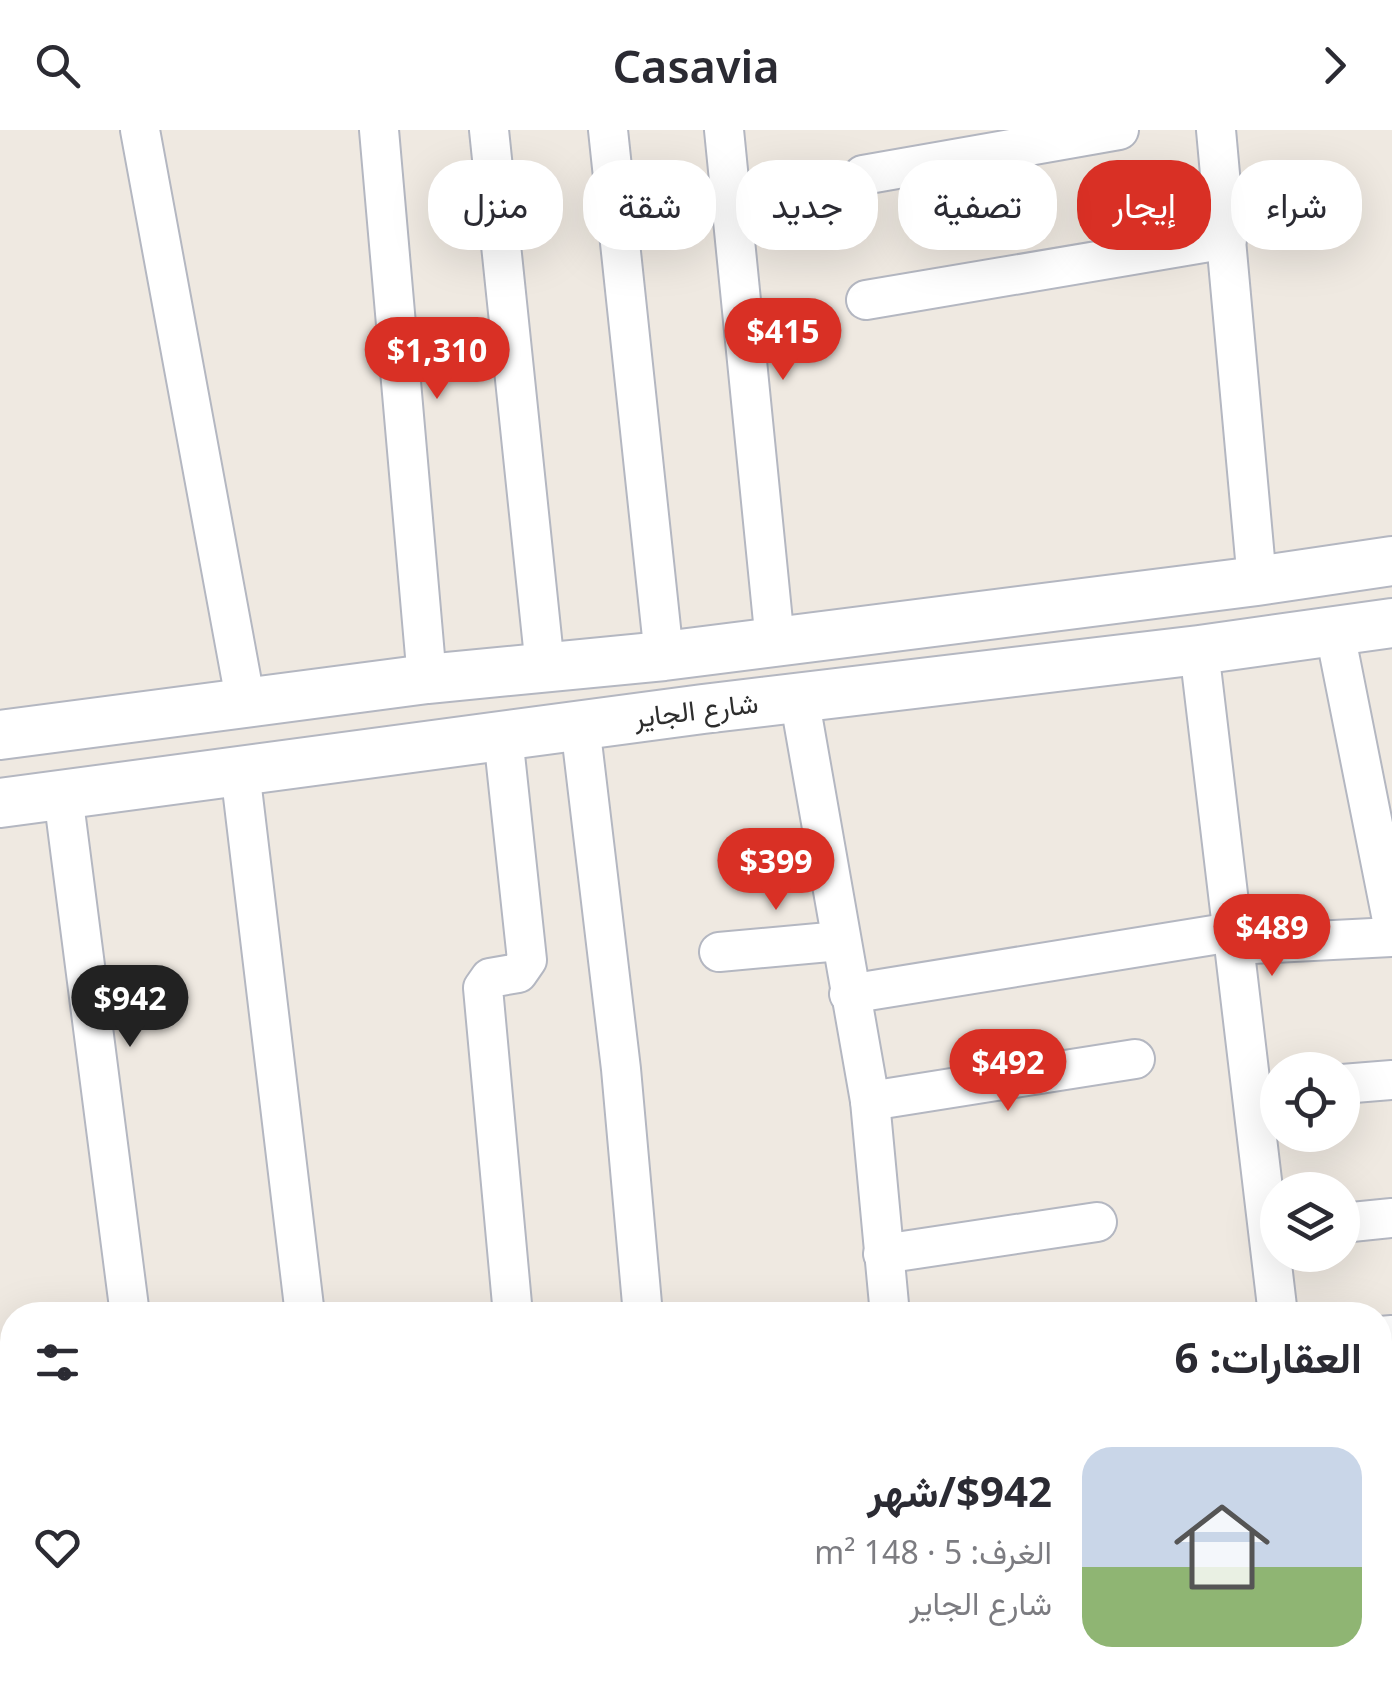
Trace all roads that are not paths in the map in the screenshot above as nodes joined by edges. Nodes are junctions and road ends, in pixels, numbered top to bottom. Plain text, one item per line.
1 (140, 130) edge
2 (379, 130) edge
3 (488, 130) edge
4 (608, 130) edge
5 (724, 130) edge
6 (1120, 130) edge
7 (1216, 130) edge
8 (878, 173) edge
9 (1227, 239) junction
10 (866, 300) dead end
11 (1392, 561) edge
12 (1256, 582) junction
13 (1392, 623) edge
14 (1335, 633) junction
15 (775, 642) junction
16 (1199, 650) junction
17 (664, 656) junction
18 (545, 667) junction
19 (427, 679) junction
20 (798, 698) junction
21 (246, 704) junction
22 (580, 725) junction
23 (0, 734) edge
24 (503, 736) junction
25 (240, 771) junction
26 (63, 794) junction
27 (0, 802) edge
28 (1392, 920) edge
29 (1392, 937) edge
30 (1233, 939) junction
31 (840, 941) junction
32 (719, 952) dead end
33 (850, 994) junction
34 (1136, 1060) dead end
35 (1260, 1070) edge
36 (1392, 1080) edge
37 (1360, 1083) edge
38 (870, 1101) junction
39 (1392, 1218) edge
40 (1360, 1221) edge
41 (1097, 1222) dead end
42 (883, 1254) junction
43 (1276, 1272) edge
44 (128, 1302) edge
45 (303, 1302) edge
46 (512, 1302) edge
47 (641, 1302) edge
48 (889, 1302) edge
49 (1277, 1302) edge

1 - 21 street
2 - 19 street
3 - 18 street
4 - 17 street
5 - 15 street
6 - 8 street
7 - 9 street
9 - 10 street
9 - 12 street
11 - 12 street, شارع الجاير
12 - 15 street, شارع الجاير
13 - 14 street, شارع الجاير
14 - 16 street, شارع الجاير
14 - 28 street
15 - 17 street, شارع الجاير
16 - 20 street, شارع الجاير
16 - 30 street
17 - 18 street, شارع الجاير
18 - 19 street, شارع الجاير
19 - 21 street, شارع الجاير
20 - 22 street, شارع الجاير
20 - 31 street
21 - 23 street, شارع الجاير
22 - 24 street, شارع الجاير
22 - 47 street
24 - 25 street, شارع الجاير
24 - 46 street
25 - 26 street, شارع الجاير
25 - 45 street
26 - 27 street, شارع الجاير
26 - 44 street
29 - 30 street
30 - 33 street
30 - 35 street
31 - 32 street
31 - 33 street
33 - 38 street
34 - 38 street
36 - 37 street
38 - 42 street
39 - 40 street
41 - 42 street
42 - 48 street
43 - 49 street

